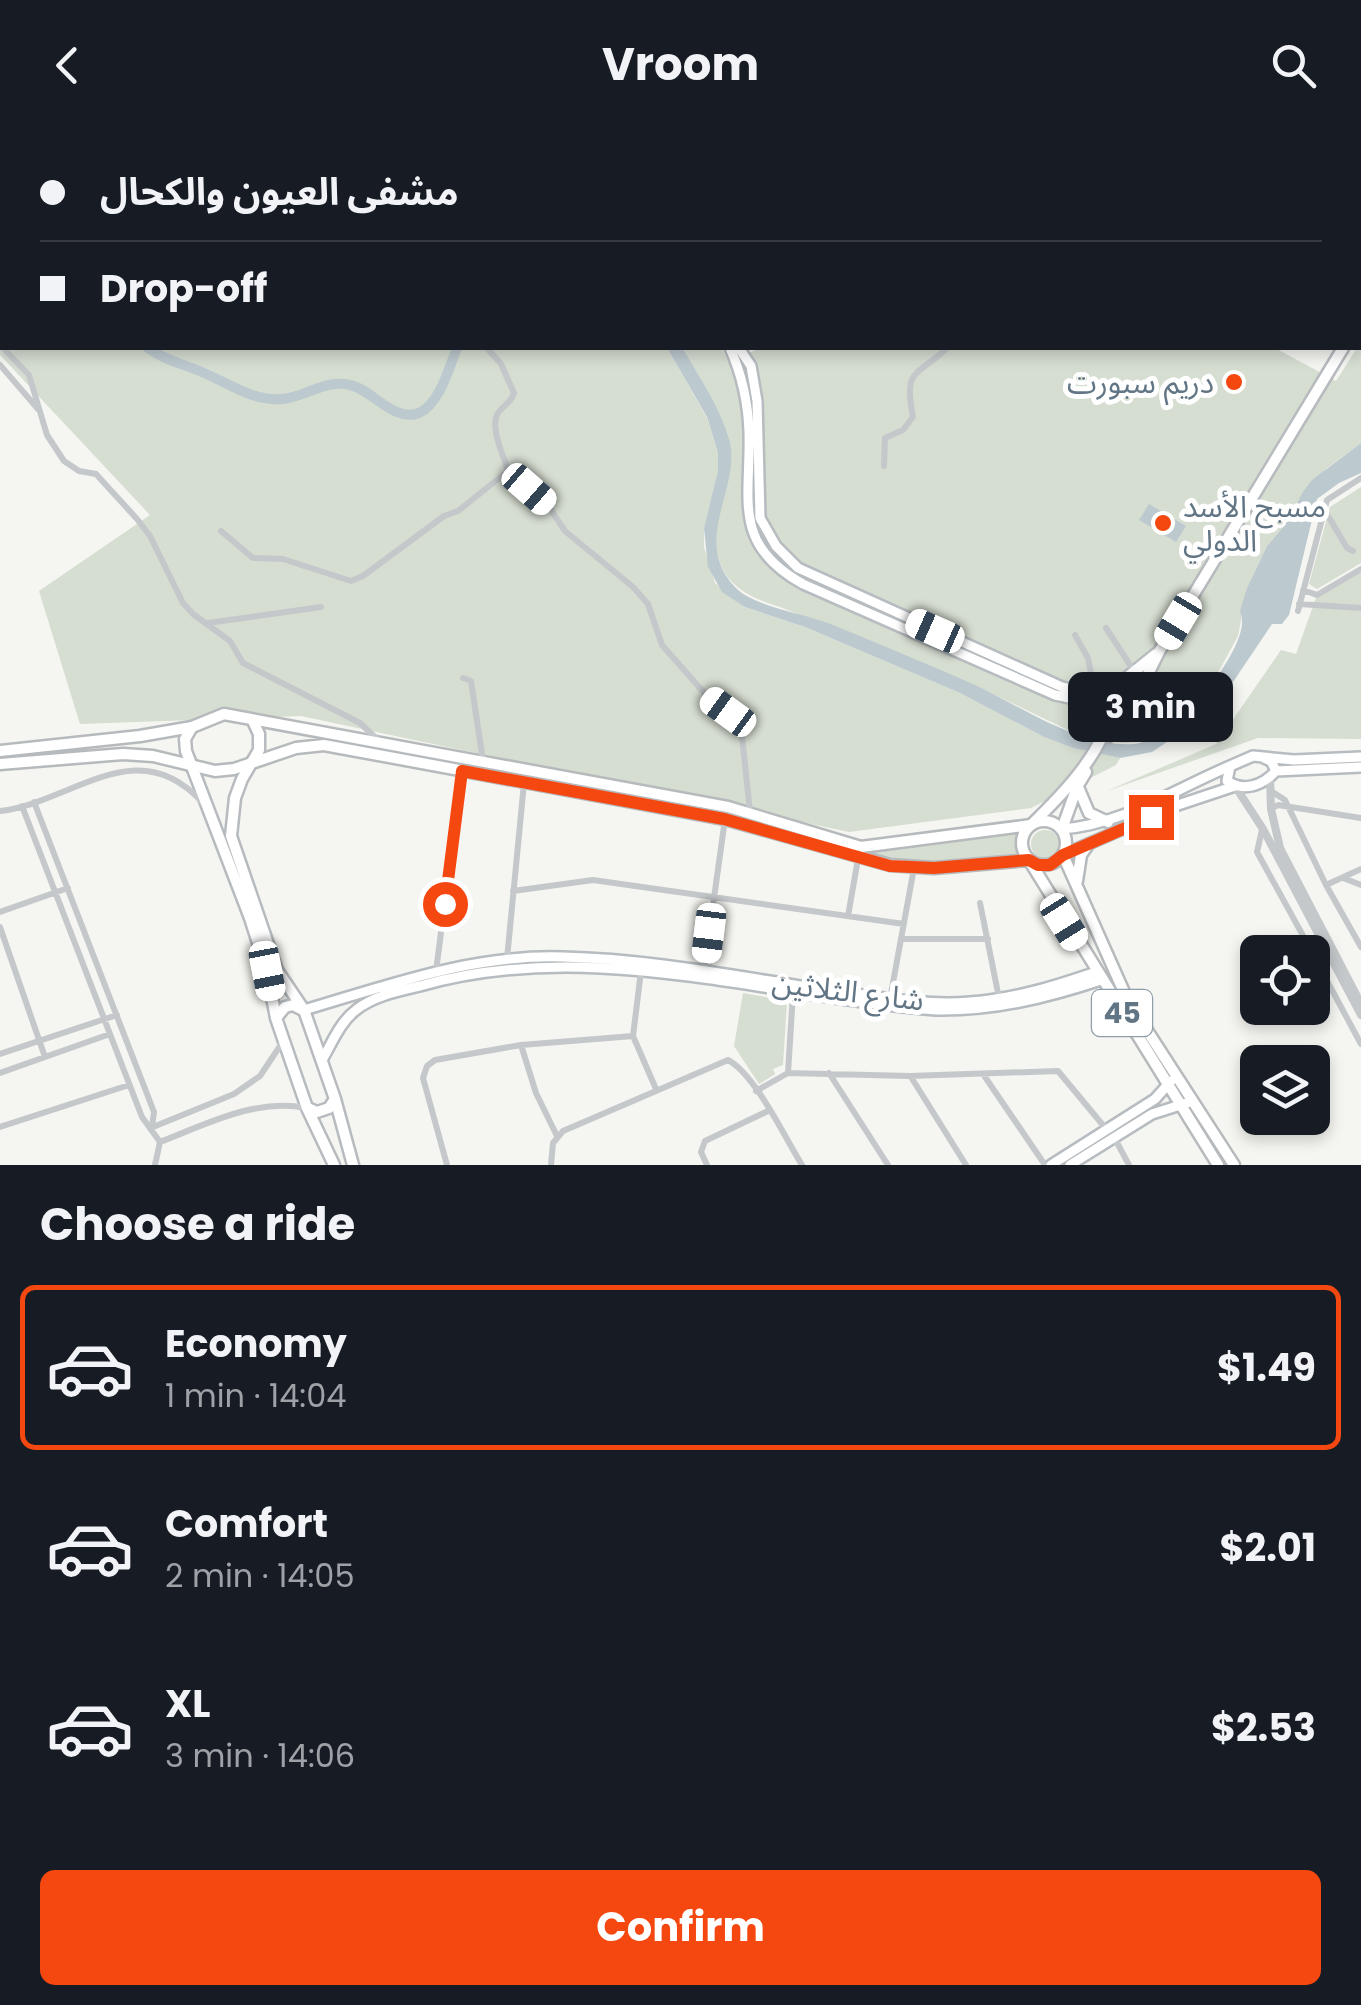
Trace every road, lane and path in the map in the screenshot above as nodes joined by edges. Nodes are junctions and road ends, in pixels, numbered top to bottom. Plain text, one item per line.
1 (304, 130) edge
2 (322, 130) edge
3 (6, 350) edge
4 (489, 350) edge
5 (738, 350) edge
6 (945, 350) edge
7 (1342, 350) edge
8 (0, 365) edge
9 (38, 409) junction
10 (884, 466) dead end
11 (508, 471) junction
12 (1361, 478) edge
13 (1324, 508) junction
14 (221, 532) dead end
15 (1353, 551) dead end
16 (1361, 569) edge
17 (1303, 590) junction
18 (321, 607) dead end
19 (1361, 608) edge
20 (207, 623) junction
21 (1106, 628) dead end
22 (1074, 634) dead end
23 (1160, 650) junction
24 (1134, 672) junction
25 (463, 678) dead end
26 (1116, 684) junction
27 (1094, 690) junction
28 (1136, 698) junction
29 (1112, 707) junction
30 (1128, 710) junction
31 (253, 721) junction
32 (192, 726) junction
33 (1111, 726) junction
34 (381, 742) junction
35 (0, 750) edge
36 (1264, 758) junction
37 (1361, 758) edge
38 (252, 762) junction
39 (483, 762) junction
40 (0, 764) edge
41 (190, 764) junction
42 (1086, 766) junction
43 (1230, 766) junction
44 (1361, 768) edge
45 (462, 771) junction
46 (1273, 774) junction
47 (524, 782) junction
48 (1078, 785) junction
49 (1235, 786) junction
50 (1271, 791) junction
51 (34, 802) junction
52 (22, 806) junction
53 (206, 806) junction
54 (1286, 806) junction
55 (1270, 809) junction
56 (0, 811) edge
57 (750, 814) junction
58 (1361, 818) edge
59 (724, 819) junction
60 (1108, 822) junction
61 (1031, 825) junction
62 (1062, 829) junction
63 (1262, 829) junction
64 (1088, 845) junction
65 (860, 852) junction
66 (1063, 855) junction
67 (1029, 860) junction
68 (914, 868) junction
69 (1361, 869) edge
70 (1342, 878) junction
71 (1077, 882) junction
72 (1326, 885) junction
73 (1361, 885) edge
74 (68, 888) junction
75 (514, 891) junction
76 (56, 892) junction
77 (713, 896) junction
78 (980, 903) dead end
79 (0, 912) edge
80 (848, 916) junction
81 (904, 924) junction
82 (0, 927) edge
83 (1302, 935) edge
84 (901, 939) junction
85 (988, 939) junction
86 (1361, 947) edge
87 (506, 959) junction
88 (596, 963) junction
89 (466, 970) junction
90 (704, 970) junction
91 (436, 971) junction
92 (641, 971) junction
93 (1098, 976) junction
94 (1330, 986) edge
95 (793, 994) junction
96 (1000, 998) junction
97 (890, 999) junction
98 (872, 1000) junction
99 (1361, 1004) edge
100 (304, 1010) junction
101 (117, 1015) junction
102 (1361, 1016) edge
103 (276, 1018) junction
104 (104, 1020) junction
105 (110, 1034) junction
106 (633, 1036) junction
107 (284, 1040) junction
108 (40, 1041) junction
109 (1361, 1044) edge
110 (521, 1045) junction
111 (0, 1054) edge
112 (46, 1057) junction
113 (322, 1060) junction
114 (0, 1072) edge
115 (828, 1072) junction
116 (788, 1073) junction
117 (983, 1073) junction
118 (910, 1076) junction
119 (1174, 1081) junction
120 (129, 1085) junction
121 (656, 1089) junction
122 (756, 1091) junction
123 (335, 1099) junction
124 (1187, 1103) junction
125 (307, 1108) junction
126 (768, 1111) junction
127 (151, 1127) junction
128 (0, 1128) edge
129 (1111, 1134) junction
130 (557, 1136) junction
131 (160, 1142) junction
132 (156, 1165) edge
133 (334, 1165) edge
134 (353, 1165) edge
135 (446, 1165) edge
136 (550, 1165) edge
137 (707, 1165) edge
138 (802, 1165) edge
139 (888, 1165) edge
140 (966, 1165) edge
141 (1048, 1165) edge
142 (1070, 1165) edge
143 (1129, 1165) edge
144 (1218, 1165) edge
145 (1234, 1165) edge

1 - 2 street
3 - 9 street
4 - 11 street
5 - 27 main road
5 - 29 main road
6 - 10 street
7 - 23 main road
8 - 9 street
9 - 20 street
11 - 14 street
11 - 57 street
12 - 13 street
13 - 15 street
13 - 17 street
16 - 17 street
17 - 19 street
18 - 20 street
20 - 34 street
21 - 24 street
22 - 27 street
23 - 24 main road
23 - 28 main road
24 - 26 main road
25 - 39 street
26 - 27 main road
26 - 28 main road
26 - 29 main road
28 - 30 main road
29 - 30 main road
29 - 33 main road
30 - 33 main road
31 - 32 main road
31 - 34 main road
31 - 38 main road
32 - 35 main road
32 - 41 main road
33 - 42 main road
34 - 39 main road
36 - 37 main road
36 - 43 main road
36 - 46 main road
38 - 41 main road
38 - 45 main road
38 - 100 main road
39 - 57 main road
40 - 41 main road
41 - 53 main road
42 - 48 main road
42 - 61 main road
43 - 49 main road
43 - 60 main road
44 - 46 main road
45 - 47 main road
45 - 91 street
46 - 49 main road
46 - 50 street
47 - 59 main road
47 - 75 street
48 - 60 main road
48 - 62 main road
49 - 63 street
49 - 64 main road
50 - 54 street
50 - 55 street
51 - 52 street
51 - 53 street
51 - 74 street
52 - 56 street
52 - 76 street
53 - 103 main road
54 - 55 street
54 - 58 street
54 - 72 street
55 - 99 street
57 - 65 main road
59 - 65 main road
59 - 77 street
60 - 62 main road
61 - 62 main road
61 - 65 main road
61 - 67 main road
62 - 66 main road
63 - 83 street
63 - 102 street
64 - 66 main road
64 - 71 main road
65 - 68 main road
65 - 80 street
66 - 67 main road
66 - 71 main road, 45
67 - 68 main road
67 - 93 main road, 45
68 - 81 street
69 - 70 street
70 - 72 street
70 - 73 street
71 - 119 main road, 45
72 - 86 street
74 - 76 street
74 - 101 street
75 - 77 street
75 - 87 street
76 - 79 street
76 - 104 street
77 - 80 street
77 - 90 street
78 - 85 street
80 - 81 street
81 - 84 street
82 - 108 street
84 - 85 street
84 - 97 street
85 - 96 street
87 - 88 main road, شارع الثلاثين
87 - 89 main road, شارع الثلاثين
88 - 89 main road
88 - 90 main road, شارع الثلاثين
88 - 92 main road
89 - 91 main road, شارع الثلاثين
89 - 113 main road
90 - 98 main road, شارع الثلاثين
91 - 100 main road, شارع الثلاثين
92 - 95 main road
92 - 106 street
93 - 96 main road, شارع الثلاثين
93 - 98 main road
93 - 119 main road, 45
94 - 109 street
95 - 98 main road
95 - 116 street
96 - 97 main road, شارع الثلاثين
97 - 98 main road, شارع الثلاثين
100 - 103 main road
100 - 113 main road
101 - 104 street
101 - 127 street
103 - 107 main road
104 - 105 street
104 - 108 street
105 - 112 street
105 - 120 street
106 - 110 street
106 - 121 street
107 - 125 main road
107 - 127 street
108 - 111 street
108 - 112 street
110 - 130 street
110 - 135 street
112 - 114 street
113 - 123 main road
115 - 116 street
115 - 118 street
115 - 139 street
116 - 122 street
117 - 118 street
117 - 129 street
117 - 141 street
118 - 140 street
119 - 124 main road, 45
119 - 129 main road
120 - 127 street
120 - 128 street
121 - 122 street
121 - 130 street
122 - 126 street
123 - 125 main road
123 - 134 main road
124 - 129 main road
124 - 144 main road, 45
124 - 145 main road, 45
125 - 131 street
125 - 133 main road
126 - 137 street
126 - 138 street
127 - 131 street
129 - 141 main road
129 - 142 main road
129 - 143 street
130 - 136 street
131 - 132 street

